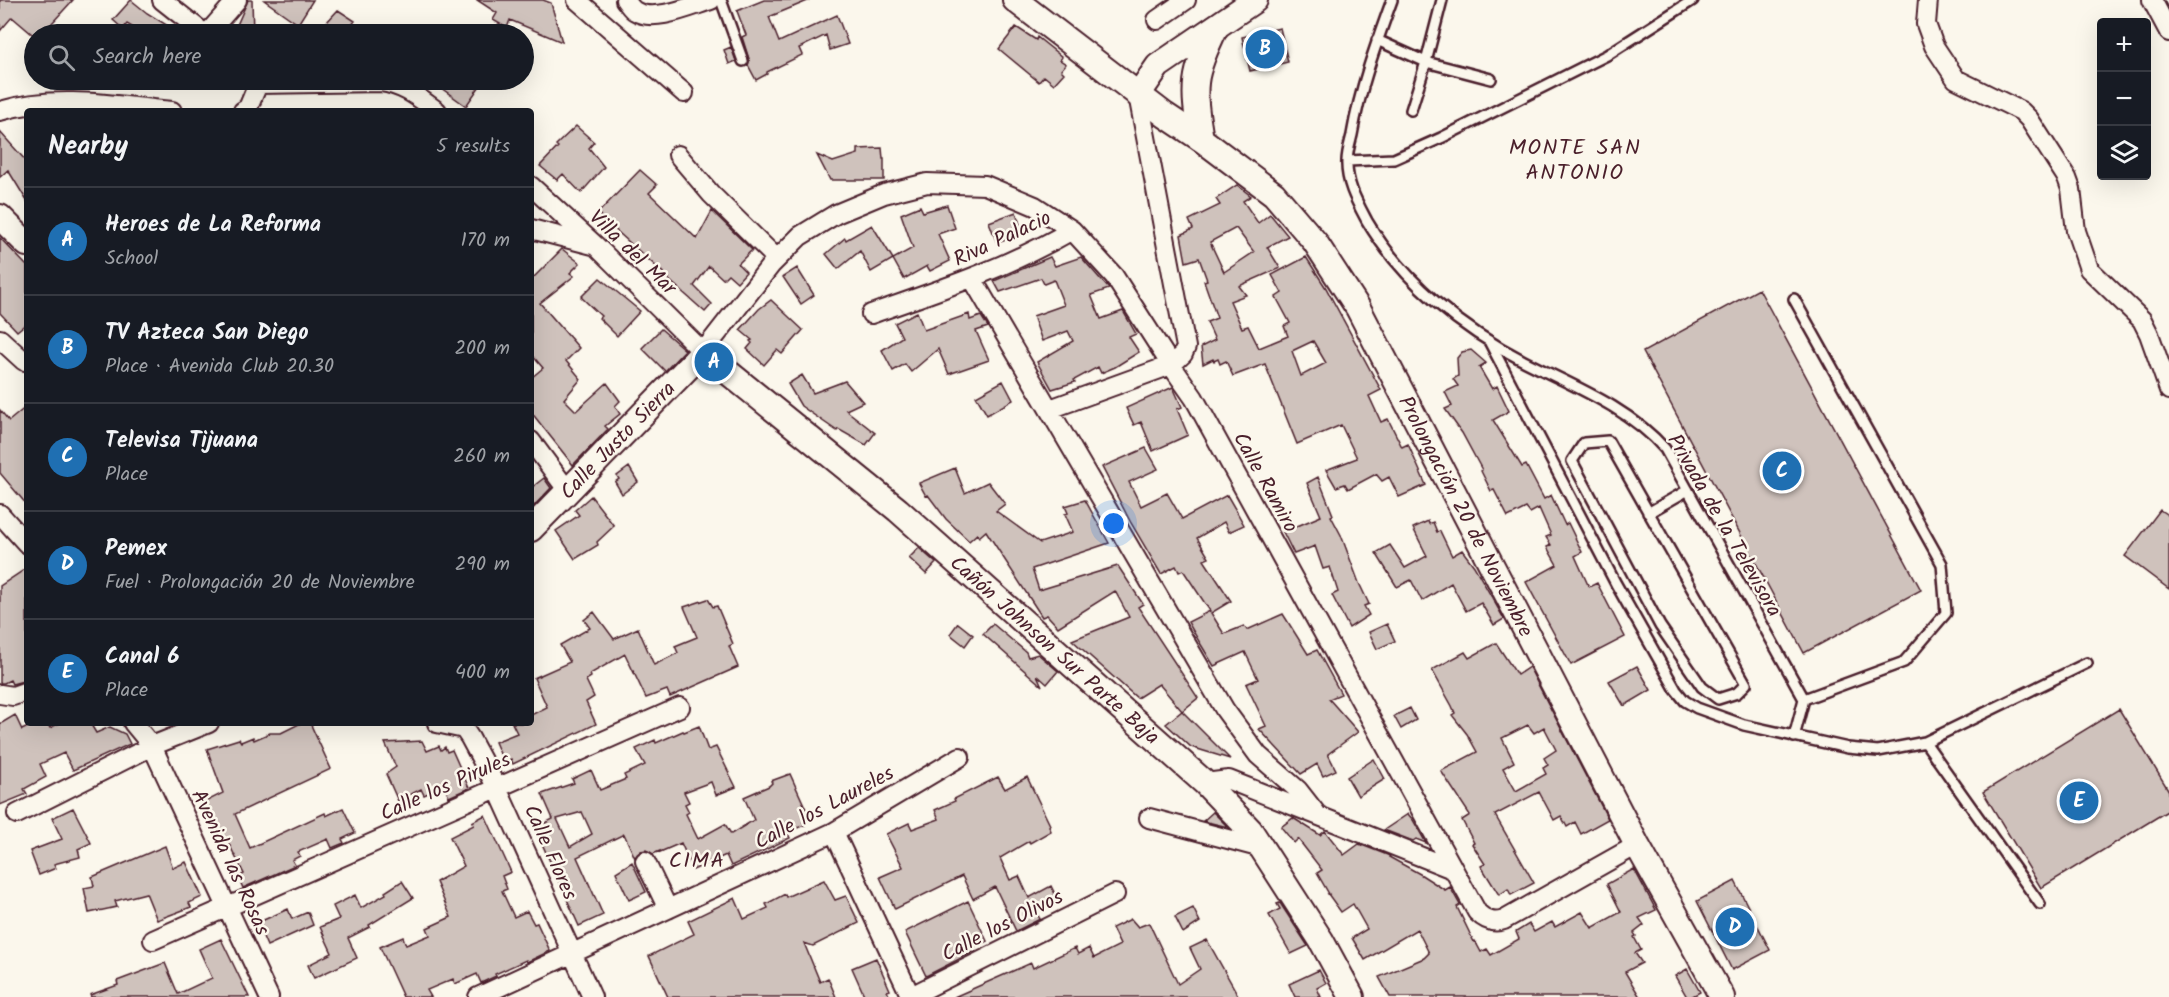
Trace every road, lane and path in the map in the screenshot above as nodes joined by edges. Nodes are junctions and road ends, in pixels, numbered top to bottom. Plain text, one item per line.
1 (162, 0) edge
2 (237, 0) edge
3 (577, 0) edge
4 (625, 0) edge
5 (711, 0) edge
6 (721, 0) edge
7 (1015, 0) edge
8 (1186, 0) edge
9 (1255, 0) edge
10 (1392, 0) edge
11 (1442, 0) edge
12 (1693, 0) edge
13 (1928, 0) edge
14 (2152, 0) edge
15 (1157, 20) dead end
16 (193, 24) edge
17 (215, 24) edge
18 (1218, 24) junction
19 (2169, 32) edge
20 (1377, 40) junction
21 (743, 61) dead end
22 (1426, 62) junction
23 (1491, 79) dead end
24 (254, 90) edge
25 (410, 90) edge
26 (684, 93) dead end
27 (1138, 95) junction
28 (147, 108) edge
29 (248, 108) edge
30 (433, 108) edge
31 (1412, 110) dead end
32 (0, 111) edge
33 (1201, 140) junction
34 (678, 154) dead end
35 (1347, 161) junction
36 (534, 189) edge
37 (0, 217) edge
38 (534, 230) edge
39 (1072, 230) junction
40 (24, 241) edge
41 (595, 245) junction
42 (774, 262) junction
43 (972, 278) junction
44 (1794, 299) dead end
45 (871, 314) dead end
46 (0, 339) edge
47 (1490, 344) junction
48 (703, 352) junction
49 (24, 361) dead end
50 (1171, 365) junction
51 (2169, 390) edge
52 (1050, 409) junction
53 (534, 445) edge
54 (1688, 490) junction
55 (568, 491) junction
56 (1648, 513) junction
57 (0, 514) edge
58 (534, 526) edge
59 (24, 541) edge
60 (2087, 663) dead end
61 (24, 692) edge
62 (2, 695) edge
63 (1804, 699) junction
64 (680, 707) dead end
65 (135, 726) edge
66 (201, 726) edge
67 (450, 726) edge
68 (1794, 737) junction
69 (1925, 742) junction
70 (152, 746) junction
71 (960, 757) dead end
72 (1205, 783) junction
73 (497, 788) junction
74 (1316, 813) junction
75 (17, 814) dead end
76 (1149, 818) dead end
77 (834, 832) junction
78 (1637, 845) junction
79 (1262, 849) junction
80 (645, 861) dead end
81 (1452, 869) junction
82 (1115, 894) dead end
83 (2040, 904) dead end
84 (228, 906) junction
85 (668, 909) junction
86 (153, 940) dead end
87 (573, 953) junction
88 (269, 997) edge
89 (478, 997) edge
90 (592, 997) edge
91 (910, 997) edge
92 (1352, 997) edge
93 (1722, 997) edge

1 - 16 street
2 - 17 street
3 - 26 street
4 - 5 street
6 - 21 lane
7 - 27 street, Prolongación 20 de Noviembre
8 - 15 street
9 - 18 street
10 - 20 lane, Privada de la Televisora
11 - 22 lane
12 - 35 lane
13 - 51 street
14 - 19 street
18 - 27 street
18 - 33 street
20 - 22 lane
20 - 35 lane, Privada de la Televisora
22 - 23 lane
22 - 31 lane
24 - 29 street
25 - 30 street
27 - 33 street, Prolongación 20 de Noviembre
27 - 50 street
28 - 32 street
33 - 78 street, Prolongación 20 de Noviembre
34 - 42 street
35 - 47 lane, Privada de la Televisora
36 - 41 street, Villa del Mar
37 - 40 street
38 - 41 street
39 - 42 street, Riva Palacio
39 - 43 street, Riva Palacio
39 - 50 street, Calle Ramiro
41 - 48 street, Villa del Mar
42 - 48 street, Calle Justo Sierra
43 - 45 street, Riva Palacio
43 - 52 street
44 - 63 lane
46 - 49 street
47 - 54 lane, Privada de la Televisora
47 - 68 lane, Privada de la Televisora
48 - 55 street, Calle Justo Sierra
48 - 72 street, Cañón Johnson Sur Parte Baja
50 - 52 street
50 - 81 street, Calle Ramiro
52 - 74 street
53 - 55 street
54 - 56 lane
54 - 63 lane, Privada de la Televisora
55 - 58 street, Calle Justo Sierra
56 - 56 lane
57 - 59 street
60 - 69 lane, Privada de la Televisora
61 - 62 street
63 - 68 lane
64 - 73 street, Calle los Pirules
65 - 70 street, Avenida las Rosas
66 - 70 street
67 - 73 street, Calle Flores
68 - 69 lane, Privada de la Televisora
69 - 83 lane
70 - 75 street
70 - 84 street, Avenida las Rosas
71 - 77 street, Calle los Laureles
72 - 74 street
72 - 79 street, Cañón Johnson Sur Parte Baja
73 - 84 street, Calle los Pirules
73 - 87 street, Calle Flores
74 - 81 street
76 - 79 street
77 - 85 street, Calle los Laureles
77 - 91 street
78 - 81 street, Calle Ramiro
78 - 93 street, Prolongación 20 de Noviembre
79 - 92 street, Cañón Johnson Sur Parte Baja
80 - 85 street
82 - 91 street, Calle los Olivos
84 - 86 street, Calle los Pirules
84 - 88 street, Avenida las Rosas
85 - 87 street, Calle los Laureles
87 - 89 street, Calle los Laureles
87 - 90 street, Calle Flores

